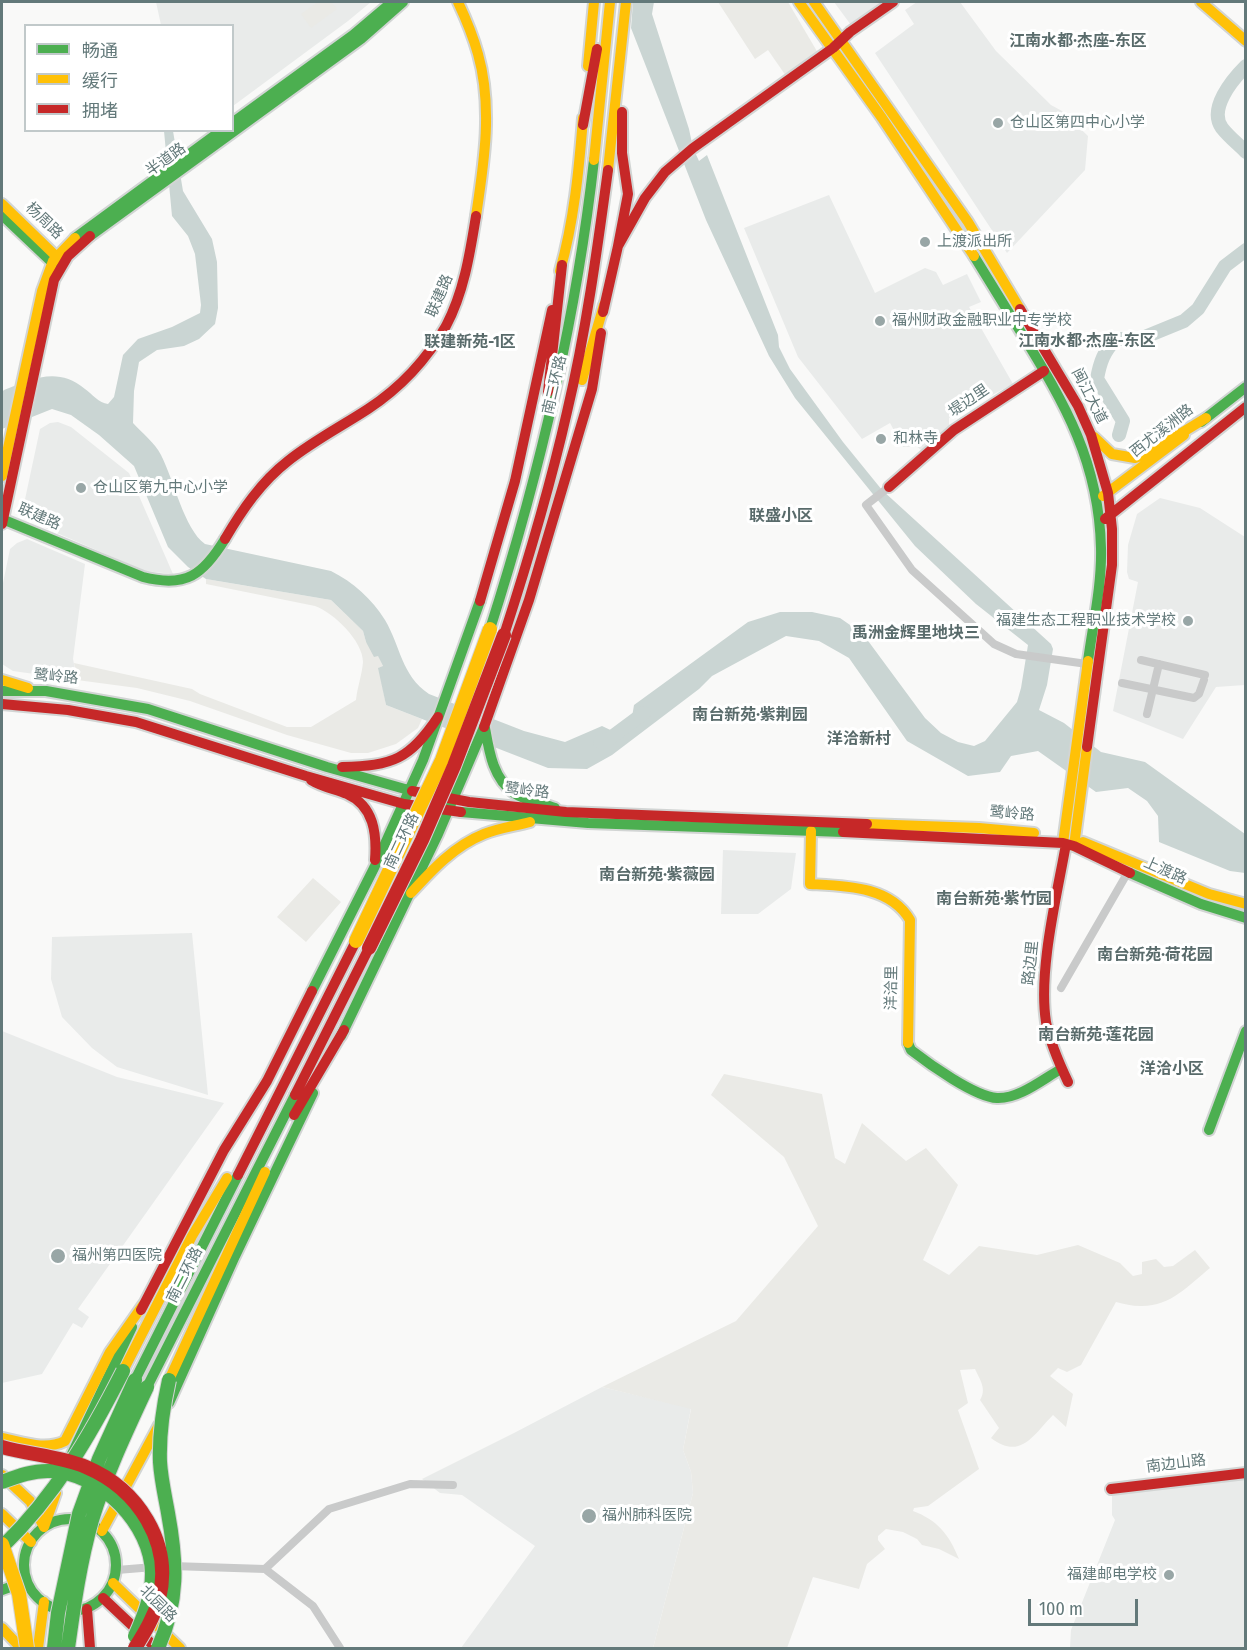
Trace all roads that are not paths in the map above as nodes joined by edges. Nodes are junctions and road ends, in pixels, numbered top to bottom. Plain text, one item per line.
1 (392, 2) edge
2 (403, 2) edge
3 (458, 2) edge
4 (594, 2) edge
5 (798, 2) edge
6 (814, 2) edge
7 (893, 2) edge
8 (1201, 2) edge
9 (609, 4) edge
10 (625, 6) edge
11 (1245, 41) edge
12 (837, 44) junction
13 (234, 122) edge
14 (583, 125) junction
15 (219, 132) edge
16 (2, 204) edge
17 (2, 215) edge
18 (618, 246) junction
19 (58, 263) junction
20 (562, 265) junction
21 (604, 305) junction
22 (1044, 371) junction
23 (1245, 387) edge
24 (1245, 407) edge
25 (1206, 418) junction
26 (19, 422) junction
27 (1091, 435) junction
28 (540, 460) junction
29 (555, 465) junction
30 (2, 476) edge
31 (889, 488) joint
32 (1102, 497) junction
33 (1106, 519) junction
34 (2, 522) edge
35 (1141, 660) dead end
36 (1087, 664) junction
37 (1159, 664) junction
38 (2, 680) edge
39 (1122, 683) dead end
40 (1153, 689) junction
41 (2, 691) edge
42 (46, 691) junction
43 (2, 704) edge
44 (19, 705) junction
45 (2, 712) edge
46 (1147, 714) dead end
47 (438, 717) junction
48 (485, 728) junction
49 (1082, 736) junction
50 (327, 767) junction
51 (306, 776) junction
52 (410, 789) junction
53 (404, 804) junction
54 (451, 805) junction
55 (566, 812) junction
56 (540, 820) junction
57 (812, 831) junction
58 (1068, 842) junction
59 (374, 868) junction
60 (1128, 872) junction
61 (411, 892) junction
62 (1245, 904) edge
63 (1245, 918) edge
64 (362, 945) junction
65 (1061, 988) dead end
66 (344, 1030) junction
67 (1245, 1031) edge
68 (1242, 1052) edge
69 (1061, 1069) junction
70 (302, 1080) junction
71 (1068, 1082) dead end
72 (280, 1091) junction
73 (1209, 1130) dead end
74 (285, 1131) junction
75 (143, 1305) junction
76 (141, 1384) junction
77 (2, 1438) edge
78 (2, 1447) edge
79 (1245, 1473) edge
80 (2, 1475) edge
81 (2, 1482) edge
82 (453, 1485) dead end
83 (1111, 1489) dead end
84 (2, 1514) edge
85 (44, 1527) junction
86 (102, 1531) junction
87 (31, 1542) junction
88 (2, 1545) edge
89 (25, 1560) junction
90 (2, 1561) edge
91 (265, 1569) junction
92 (115, 1576) junction
93 (27, 1581) junction
94 (2, 1590) edge
95 (103, 1598) junction
96 (44, 1602) junction
97 (87, 1609) junction
98 (2, 1628) edge
99 (21, 1648) edge
100 (27, 1648) edge
101 (38, 1648) edge
102 (54, 1648) edge
103 (68, 1648) edge
104 (90, 1648) edge
105 (129, 1648) edge
106 (135, 1648) edge
107 (157, 1648) edge
108 (180, 1648) edge
109 (340, 1648) edge

1 - 13 main road
2 - 19 main road, 半道路
3 - 34 main road, 联建路
4 - 14 main road
5 - 12 main road, 闽江大道
6 - 12 main road, 闽江大道
7 - 12 main road
8 - 11 main road
9 - 14 main road
9 - 28 main road, 南二环路
10 - 18 main road
10 - 29 main road, 南二环路
12 - 18 main road
12 - 22 main road, 闽江大道
12 - 27 main road, 闽江大道
14 - 20 main road
15 - 19 main road, 半道路
16 - 19 main road, 杨周路
17 - 19 main road, 杨周路
18 - 21 main road
19 - 26 main road, 半道路
20 - 28 main road
20 - 47 main road
21 - 29 main road
21 - 48 main road
22 - 31 main road, 堤边里
22 - 32 main road, 闽江大道
23 - 25 main road, 西尤溪洲路
24 - 33 main road
25 - 27 main road
25 - 32 main road, 西尤溪洲路
26 - 30 main road
26 - 34 main road
27 - 32 main road, 闽江大道
28 - 64 main road, 南二环路, bridge
29 - 64 main road, 南二环路, bridge
31 - 36 street
32 - 33 main road, 闽江大道
33 - 36 main road, 闽江大道
33 - 49 main road, 闽江大道
35 - 37 street
36 - 49 main road, 闽江大道
37 - 40 street
37 - 40 street
38 - 42 main road
39 - 40 street
40 - 46 street
41 - 42 main road, 鹭岭路
42 - 50 main road, 鹭岭路
43 - 44 main road, 鹭岭路
44 - 45 main road
44 - 51 main road, 鹭岭路
47 - 50 main road
47 - 52 main road
48 - 54 main road
48 - 55 main road
49 - 58 main road, 闽江大道
50 - 52 main road, 鹭岭路
51 - 53 main road, 鹭岭路
51 - 59 main road
52 - 53 main road
52 - 54 main road, 鹭岭路
53 - 54 main road, 鹭岭路
53 - 59 main road
54 - 55 main road, 鹭岭路
54 - 56 main road, 鹭岭路
54 - 61 main road
55 - 58 main road, 鹭岭路
56 - 57 main road, 鹭岭路
56 - 61 main road
57 - 58 main road, 鹭岭路
57 - 69 main road, 洋洽里
58 - 60 main road, 上渡路
58 - 62 main road, 上渡路
58 - 69 main road, 路边里
59 - 75 main road
60 - 63 main road, 上渡路
60 - 65 street
61 - 66 main road
64 - 70 main road, 南二环路
64 - 72 main road, 南二环路
66 - 74 main road
66 - 86 main road
67 - 68 main road
68 - 73 main road
69 - 71 main road, 路边里
70 - 74 main road
70 - 76 main road, 南二环路
72 - 76 main road, 南二环路
72 - 88 main road, bridge
74 - 107 main road, bridge
75 - 77 main road
75 - 85 main road
76 - 102 main road, 南二环路, bridge
76 - 103 main road, 南二环路, bridge
78 - 106 main road, bridge
79 - 83 main road, 南边山路
80 - 85 main road
81 - 105 main road, bridge
82 - 91 street
84 - 87 main road
85 - 86 main road
85 - 87 main road
86 - 92 main road
87 - 89 main road
88 - 100 main road, bridge
89 - 90 main road
89 - 93 main road
91 - 92 street
91 - 109 street
92 - 95 main road
92 - 108 main road, 北园路
93 - 94 main road
93 - 96 main road
95 - 97 main road
95 - 107 main road
96 - 97 main road
96 - 101 main road
97 - 104 main road
98 - 99 main road

